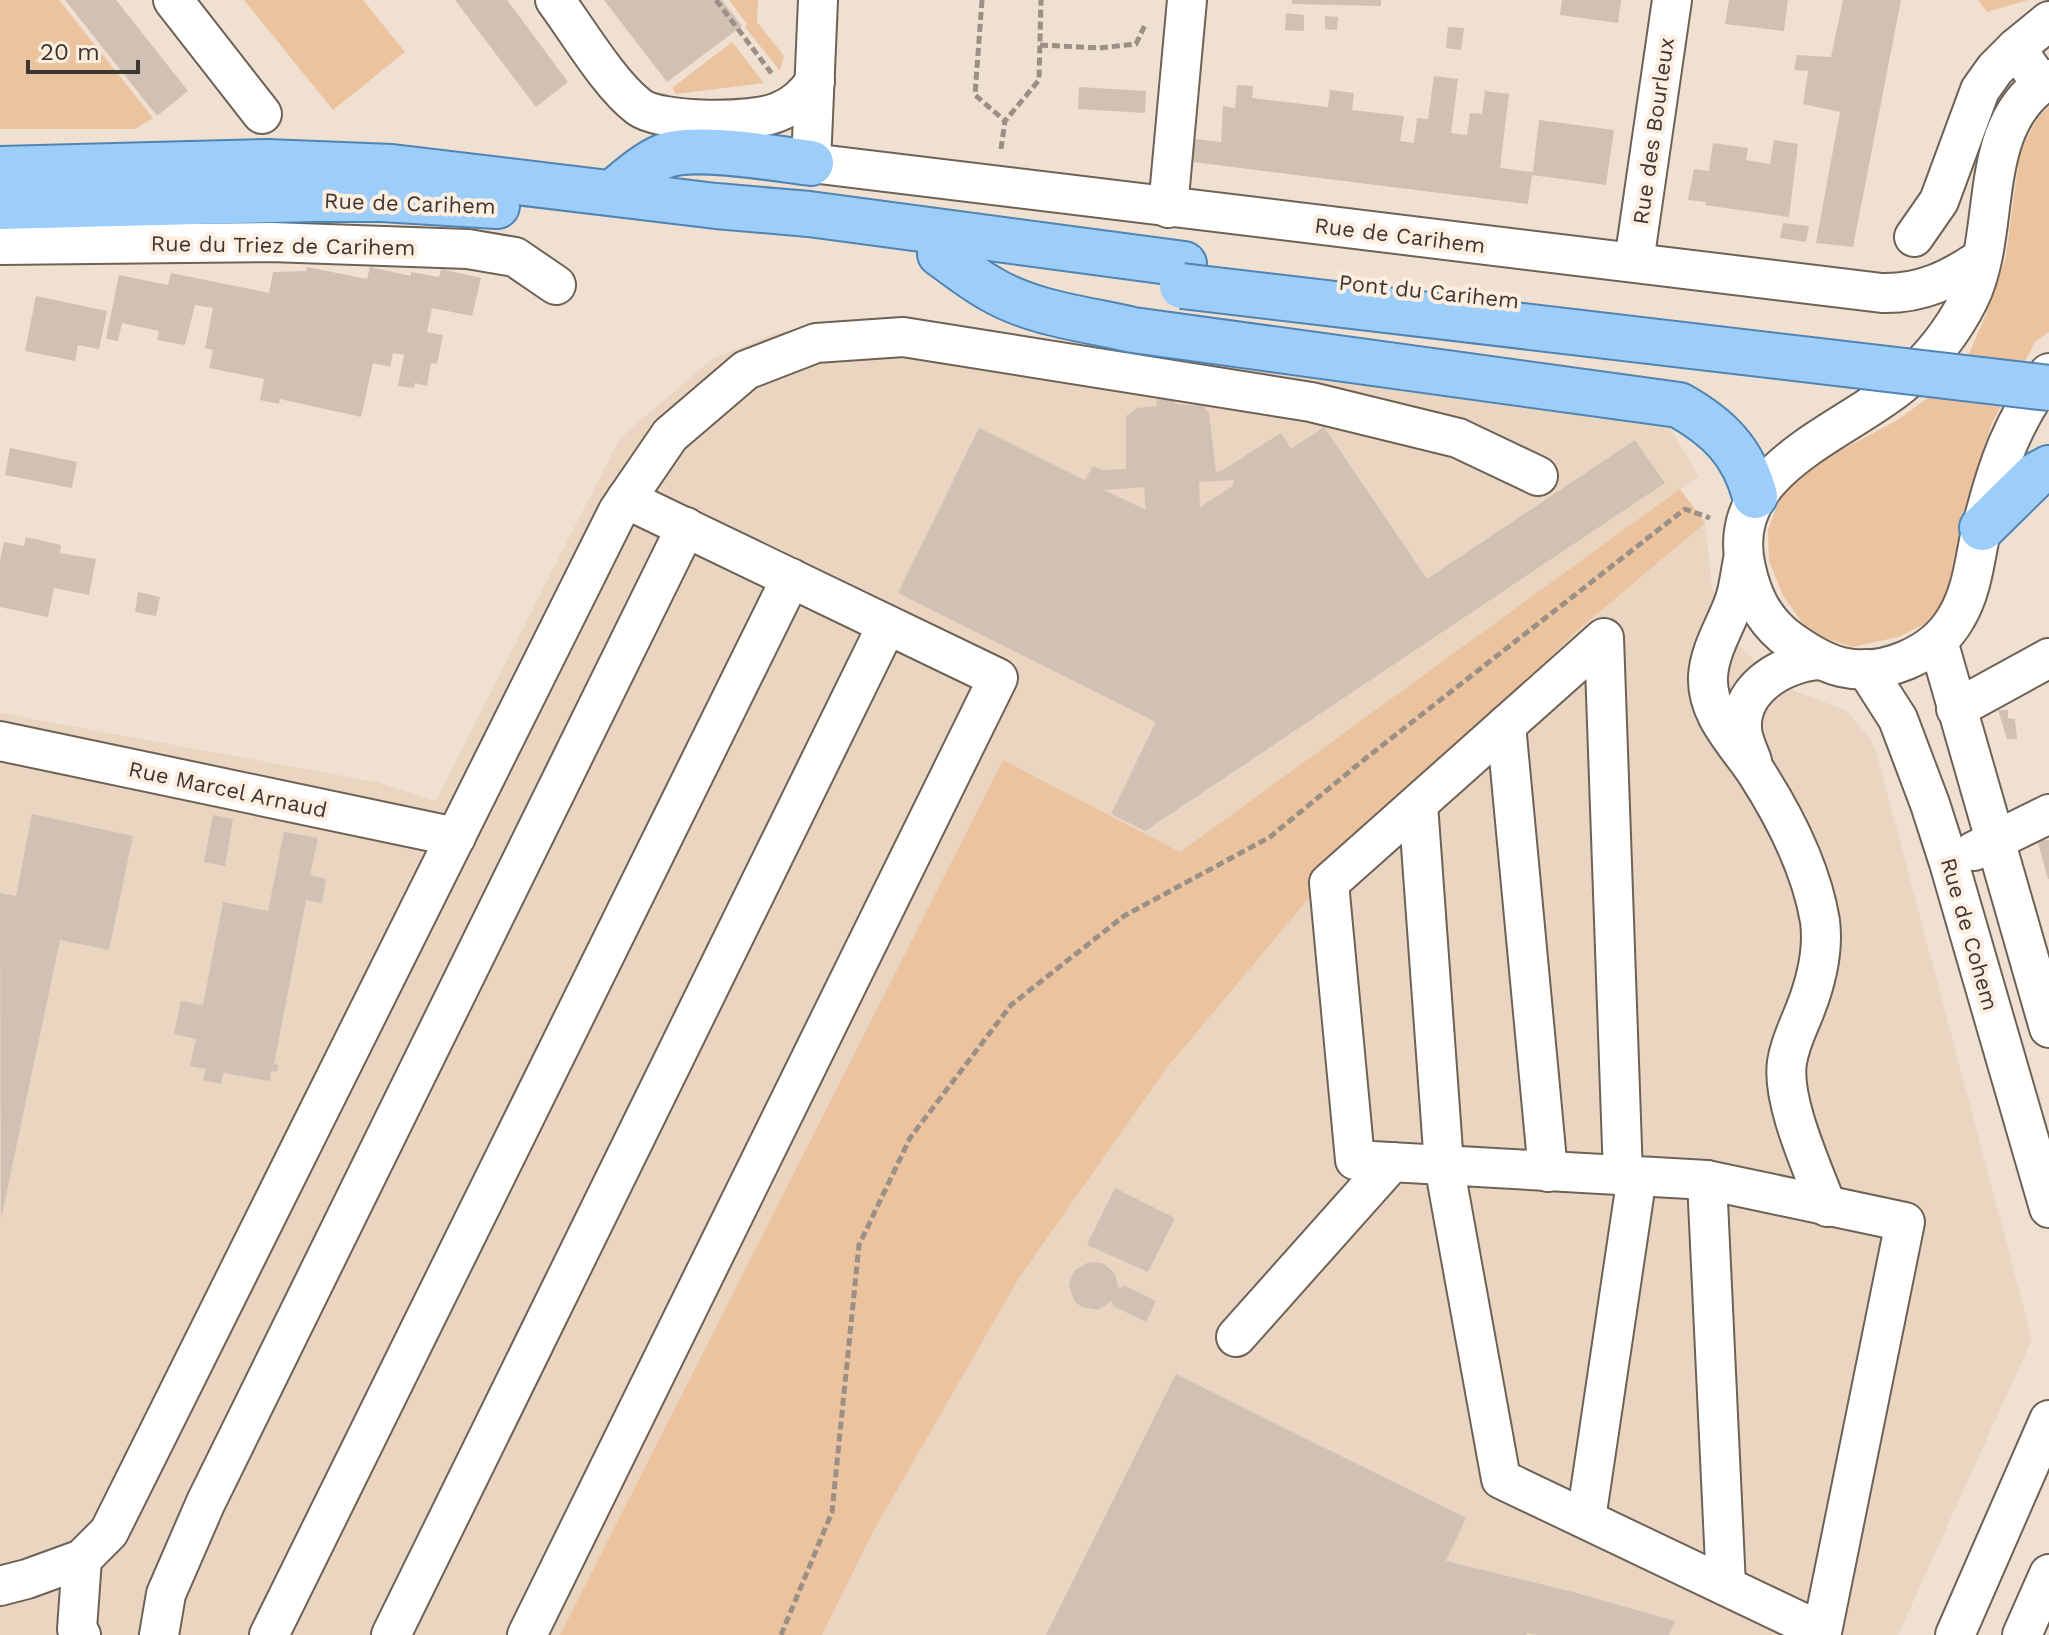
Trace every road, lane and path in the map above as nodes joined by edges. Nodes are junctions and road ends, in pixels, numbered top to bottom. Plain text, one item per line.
1 (173, 0) edge
2 (555, 0) edge
3 (716, 0) edge
4 (818, 0) edge
5 (982, 0) edge
6 (1041, 0) edge
7 (1187, 0) edge
8 (1672, 0) edge
9 (1147, 12) dead end
10 (2049, 21) edge
11 (1040, 45) junction
12 (2016, 48) junction
13 (2045, 82) edge
14 (805, 92) junction
15 (262, 114) dead end
16 (1005, 121) junction
17 (811, 163) junction
18 (0, 169) edge
19 (995, 185) junction
20 (612, 193) junction
21 (0, 207) edge
22 (1168, 208) junction
23 (814, 227) junction
24 (1914, 237) dead end
25 (0, 245) edge
26 (940, 254) junction
27 (1982, 258) junction
28 (1634, 262) junction
29 (1183, 275) junction
30 (556, 285) dead end
31 (2049, 365) edge
32 (2049, 373) edge
33 (2049, 388) edge
34 (2049, 468) edge
35 (1538, 476) dead end
36 (1755, 496) junction
37 (626, 499) junction
38 (1685, 509) dead end
39 (686, 527) junction
40 (1982, 528) junction
41 (1743, 557) junction
42 (791, 578) junction
43 (887, 625) junction
44 (1938, 641) junction
45 (2049, 658) edge
46 (1820, 660) junction
47 (1866, 669) junction
48 (1956, 709) junction
49 (1506, 725) junction
50 (0, 741) edge
51 (1755, 771) junction
52 (1418, 804) junction
53 (2049, 814) edge
54 (456, 837) junction
55 (1995, 841) junction
56 (1949, 863) junction
57 (2049, 1028) edge
58 (2038, 1131) edge
59 (1392, 1162) junction
60 (1444, 1165) junction
61 (1548, 1172) junction
62 (1630, 1175) junction
63 (1707, 1180) junction
64 (1827, 1207) junction
65 (2049, 1208) edge
66 (1236, 1337) dead end
67 (2049, 1420) edge
68 (1586, 1519) junction
69 (82, 1559) junction
70 (2049, 1574) edge
71 (0, 1586) edge
72 (1726, 1586) junction
73 (81, 1635) edge
74 (159, 1635) edge
75 (269, 1635) edge
76 (391, 1635) edge
77 (527, 1635) edge
78 (781, 1635) edge
79 (1955, 1635) edge
80 (2022, 1635) edge

1 - 15 street
2 - 14 street
3 - 14 path
4 - 14 street
5 - 16 path
6 - 11 path
7 - 22 street
8 - 28 street, Rue des Bourleux
9 - 11 path
10 - 12 street
11 - 16 path
12 - 13 street
12 - 24 street
13 - 27 street
14 - 17 street
16 - 19 path
17 - 19 street, Rue de Carihem
17 - 20 main road
18 - 20 main road, Rue de Carihem
19 - 22 street, Rue de Carihem
20 - 23 main road, Rue de Carihem
21 - 23 main road, Rue de Carihem
22 - 28 street, Rue de Carihem
23 - 26 main road, Pont du Carihem
23 - 29 main road, Pont du Carihem
25 - 30 street, Rue du Triez de Carihem
26 - 29 main road, Pont du Carihem
26 - 36 main road
27 - 28 street, Rue de Carihem
27 - 36 street
29 - 31 main road, Pont du Carihem
29 - 33 main road, Pont du Carihem, bridge
32 - 40 street
34 - 40 main road
35 - 37 street
36 - 41 street
37 - 39 street
37 - 54 street
38 - 78 path
39 - 42 street
39 - 74 street
40 - 44 street
41 - 46 street
41 - 51 street
42 - 43 street
42 - 75 street
43 - 76 street
43 - 77 street
44 - 47 street
44 - 48 street
45 - 48 street
46 - 47 street
46 - 51 street
47 - 56 street, Rue de Cohem
48 - 55 street
49 - 52 street
49 - 61 street
49 - 62 street
50 - 54 street, Rue Marcel Arnaud
51 - 64 street
52 - 59 street
52 - 60 street
53 - 55 street
54 - 69 street
55 - 56 street
55 - 57 street
56 - 58 street, Rue de Cohem
58 - 65 street, Rue de Cohem
59 - 60 street
59 - 66 street
60 - 61 street
60 - 68 street
61 - 62 street
62 - 63 street
62 - 68 street
63 - 64 street
63 - 72 street
64 - 72 street
67 - 79 street
68 - 72 street
69 - 71 street
69 - 73 street
70 - 80 street

